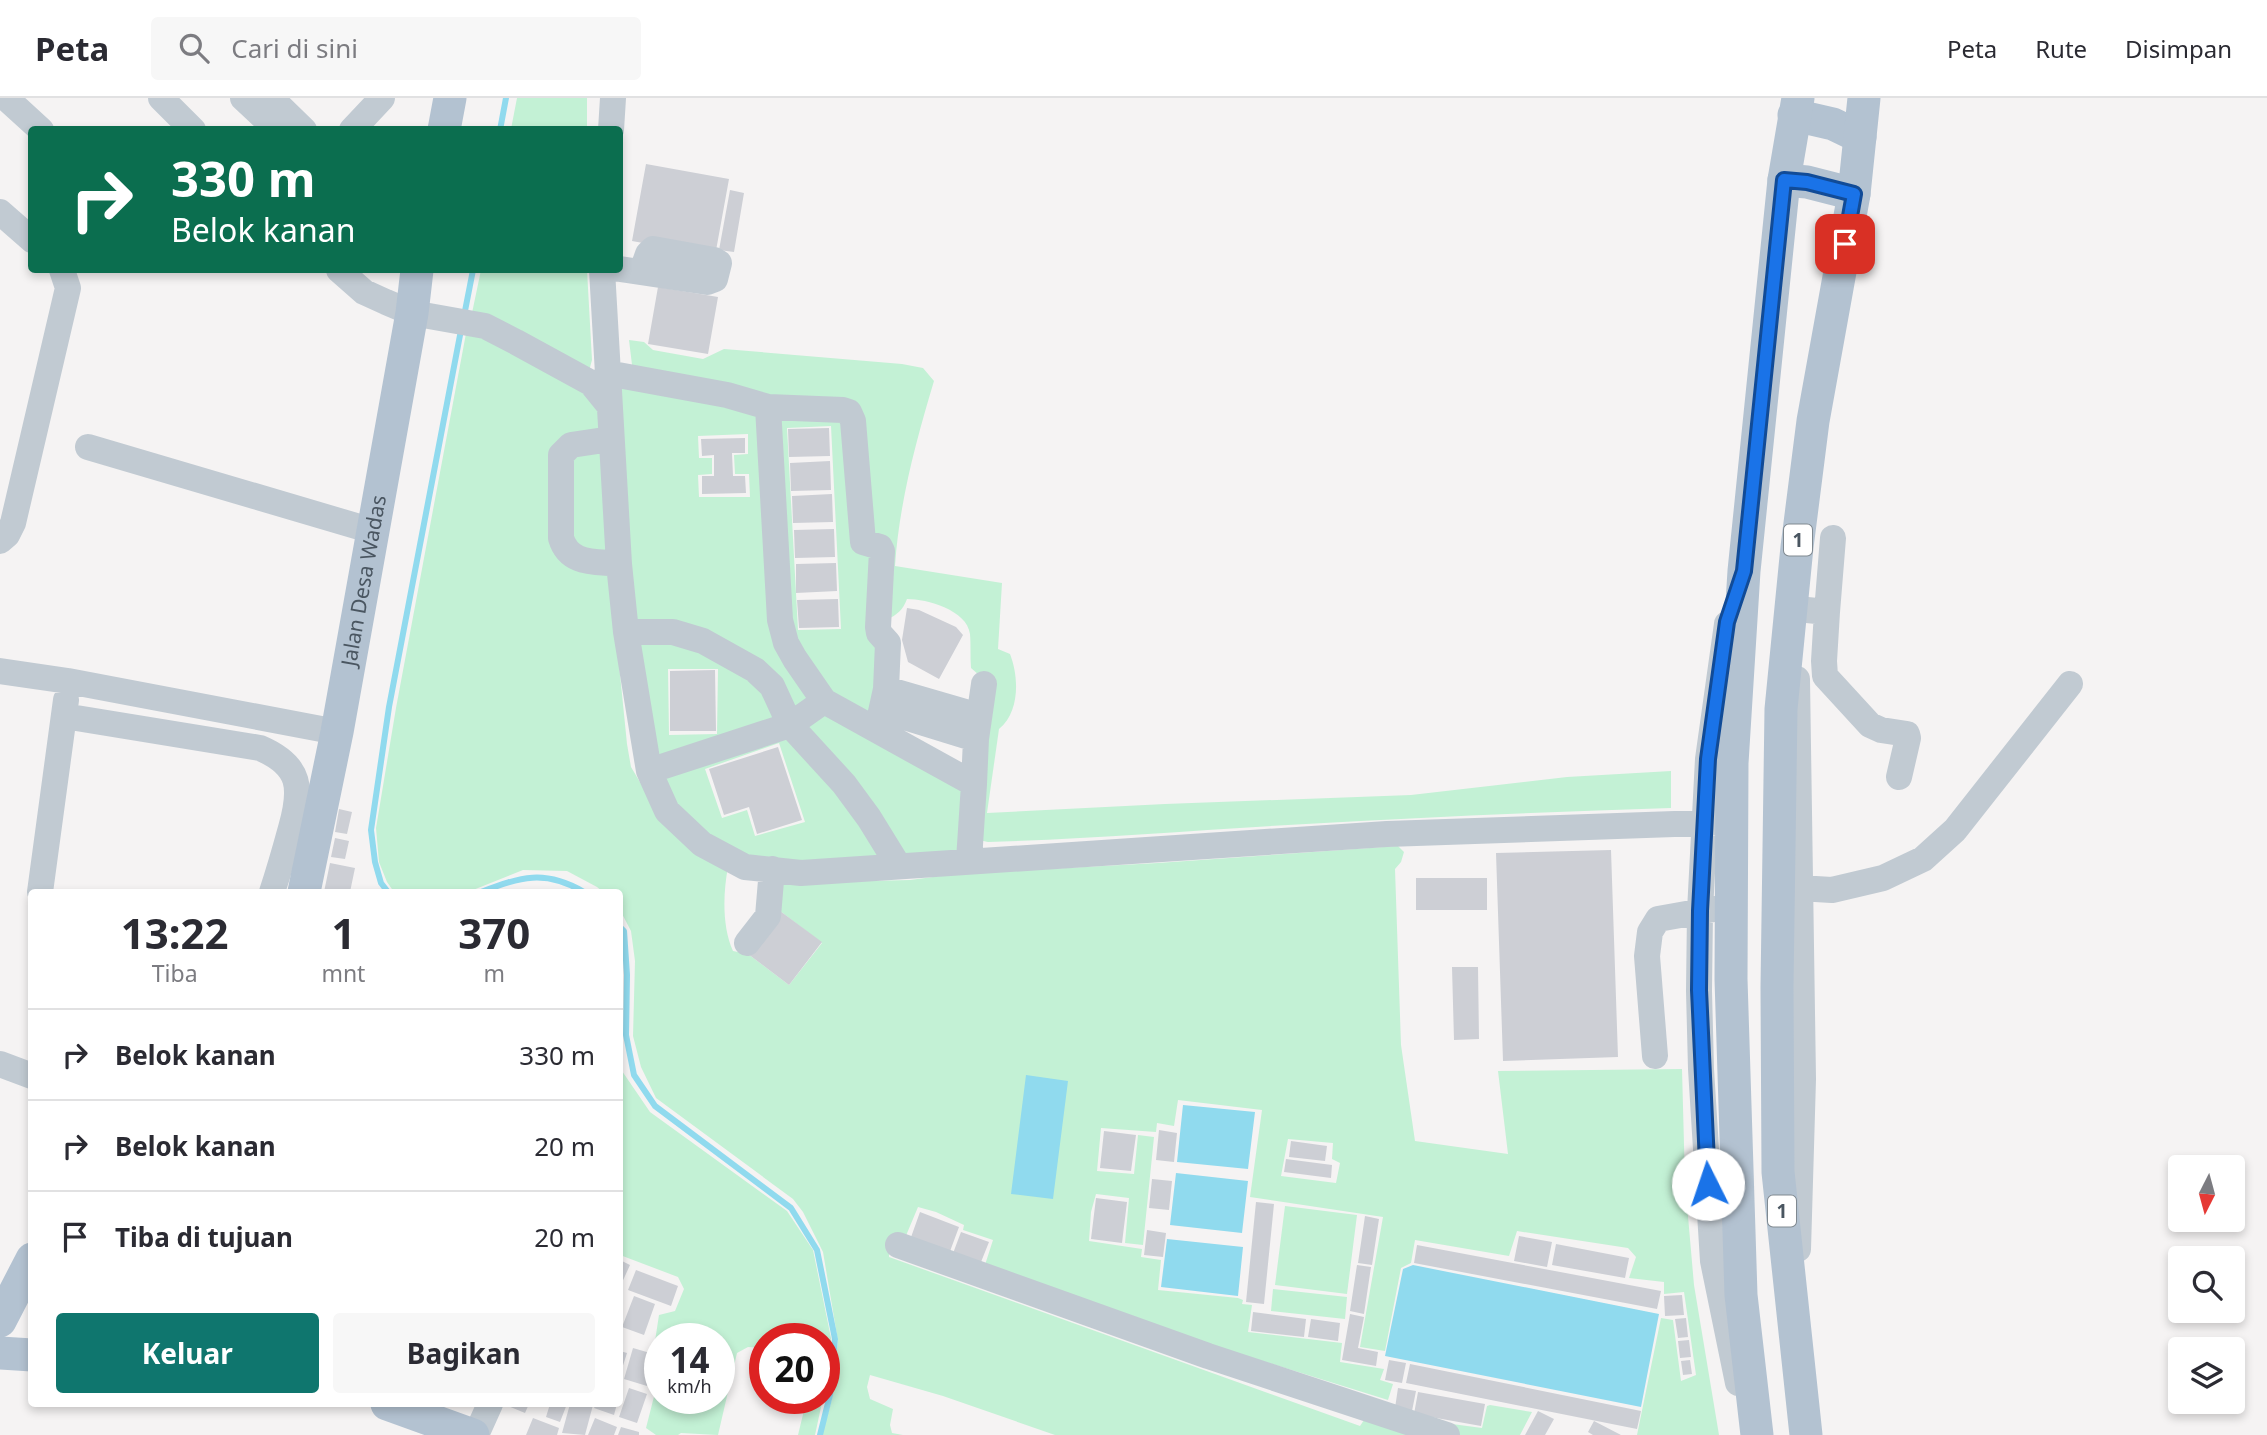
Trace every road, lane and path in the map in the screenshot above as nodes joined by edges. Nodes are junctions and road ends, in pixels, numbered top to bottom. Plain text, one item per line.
1 (6, 98) edge
2 (160, 98) edge
3 (243, 98) edge
4 (271, 98) edge
5 (382, 98) edge
6 (450, 98) edge
7 (613, 98) edge
8 (1864, 98) edge
9 (1796, 106) edge
10 (37, 126) edge
11 (189, 126) edge
12 (273, 126) edge
13 (300, 126) edge
14 (356, 126) edge
15 (445, 126) edge
16 (611, 126) edge
17 (1860, 137) junction
18 (1784, 180) junction
19 (1854, 194) junction
20 (0, 212) edge
21 (28, 236) edge
22 (63, 273) edge
23 (342, 273) edge
24 (415, 273) edge
25 (602, 273) edge
26 (412, 313) junction
27 (599, 378) junction
28 (768, 407) junction
29 (611, 439) junction
30 (88, 447) dead end
31 (373, 531) junction
32 (1833, 538) dead end
33 (0, 541) edge
34 (1797, 547) junction
35 (619, 564) junction
36 (1797, 609) junction
37 (1827, 612) junction
38 (626, 632) junction
39 (0, 671) edge
40 (68, 681) junction
41 (984, 684) dead end
42 (2070, 684) dead end
43 (824, 701) junction
44 (881, 710) junction
45 (64, 716) junction
46 (304, 724) junction
47 (790, 725) junction
48 (978, 728) junction
49 (337, 732) junction
50 (278, 756) junction
51 (649, 771) junction
52 (1899, 777) dead end
53 (312, 782) junction
54 (974, 784) junction
55 (1718, 822) junction
56 (969, 860) junction
57 (898, 865) junction
58 (772, 870) junction
59 (1789, 888) junction
60 (40, 889) edge
61 (273, 889) edge
62 (304, 889) edge
63 (1732, 906) junction
64 (1700, 911) junction
65 (747, 943) dead end
66 (1655, 1056) dead end
67 (0, 1064) edge
68 (28, 1074) edge
69 (898, 1245) dead end
70 (28, 1266) edge
71 (1, 1315) edge
72 (0, 1353) edge
73 (28, 1355) edge
74 (395, 1407) edge
75 (488, 1407) edge
76 (474, 1435) edge
77 (1447, 1435) edge
78 (1754, 1435) edge
79 (1806, 1435) edge

1 - 10 street
2 - 11 street
3 - 12 street
4 - 13 street
5 - 14 street
6 - 15 main road
7 - 16 street
8 - 17 main road, 1
9 - 17 main road
9 - 18 main road, 1
17 - 19 main road, 1
18 - 19 main road
18 - 55 main road, 1
19 - 34 main road, 1
20 - 21 street
22 - 33 street
23 - 26 street
24 - 26 main road, Jalan Desa Wadas
25 - 27 street
26 - 27 street
26 - 31 main road, Jalan Desa Wadas
27 - 28 street
27 - 29 street
28 - 43 street
28 - 44 street
29 - 35 street
29 - 35 street
30 - 31 street
31 - 49 main road, Jalan Desa Wadas
32 - 37 street
34 - 36 street
34 - 59 main road, 1
35 - 38 street
36 - 37 street
36 - 59 street
37 - 52 street
38 - 47 street
38 - 51 street
39 - 40 street
40 - 45 street
40 - 46 street
41 - 48 street
42 - 59 street
43 - 44 street
43 - 47 street
44 - 48 street
44 - 54 street
45 - 50 street
45 - 60 street
46 - 49 street
46 - 50 street
47 - 51 street
47 - 57 street
48 - 54 street
49 - 53 main road, Jalan Desa Wadas
50 - 53 street
51 - 58 street
53 - 61 street
53 - 62 main road, Jalan Desa Wadas
54 - 56 street
55 - 56 street
55 - 63 main road, 1
55 - 64 street
56 - 57 street
57 - 58 street
58 - 65 street
59 - 79 main road, 1
63 - 64 street
63 - 78 main road, 1
64 - 66 street
64 - 78 street
67 - 68 street
69 - 77 street
70 - 71 main road
72 - 73 main road
74 - 76 main road
75 - 76 street

